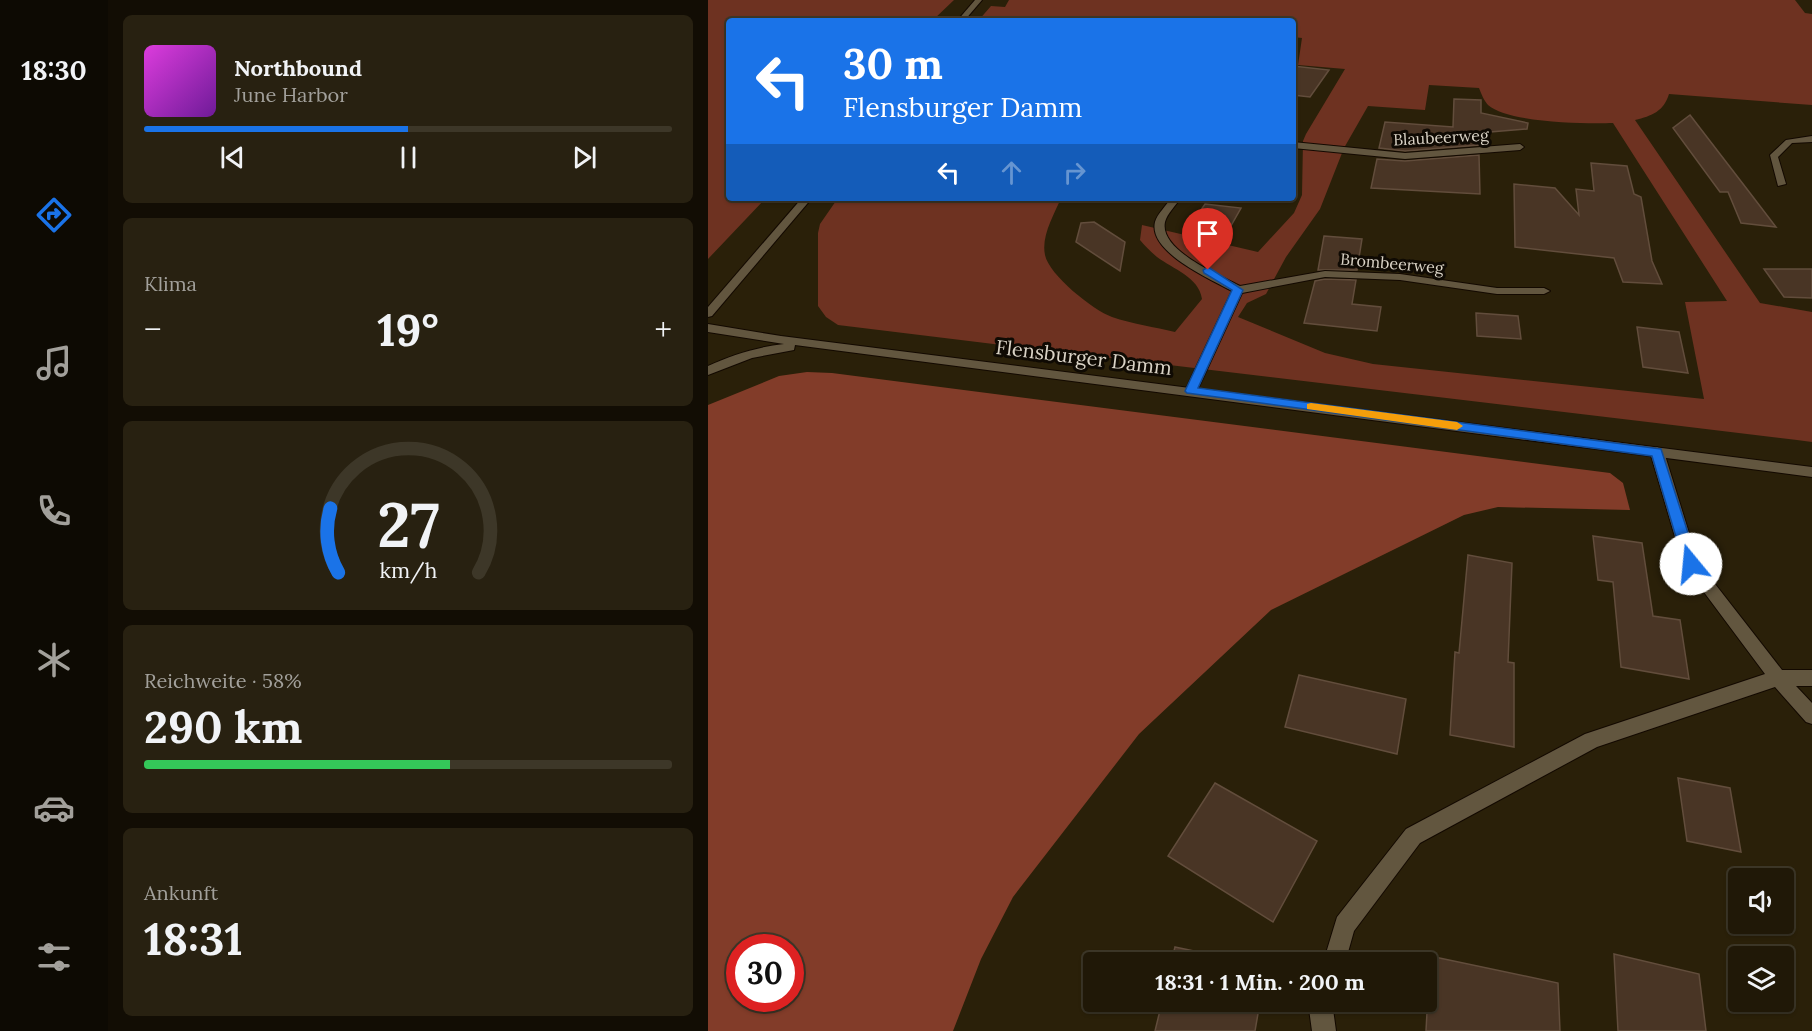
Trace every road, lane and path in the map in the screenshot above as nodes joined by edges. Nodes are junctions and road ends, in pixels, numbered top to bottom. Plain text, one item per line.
1 (979, 0) edge
2 (963, 18) edge
3 (1812, 139) edge
4 (1296, 145) edge
5 (1520, 147) dead end
6 (1781, 184) dead end
7 (804, 201) edge
8 (1174, 201) edge
9 (1238, 290) junction
10 (1544, 291) dead end
11 (708, 314) edge
12 (708, 328) edge
13 (829, 345) junction
14 (708, 370) edge
15 (1191, 391) junction
16 (1657, 452) junction
17 (1812, 472) edge
18 (1778, 678) junction
19 (1812, 678) edge
20 (1812, 716) edge
21 (1337, 952) edge
22 (1321, 1012) edge
23 (1324, 1031) edge

1 - 2 street
3 - 6 street
4 - 5 street, Blaubeerweg
7 - 11 street
8 - 9 street
9 - 10 street, Brombeerweg
9 - 15 street
12 - 13 street, Flensburger Damm
13 - 14 street
13 - 15 street, Flensburger Damm
15 - 16 street, Flensburger Damm
16 - 17 street, Flensburger Damm
16 - 18 street
18 - 19 street
18 - 20 street
18 - 21 street
22 - 23 street

